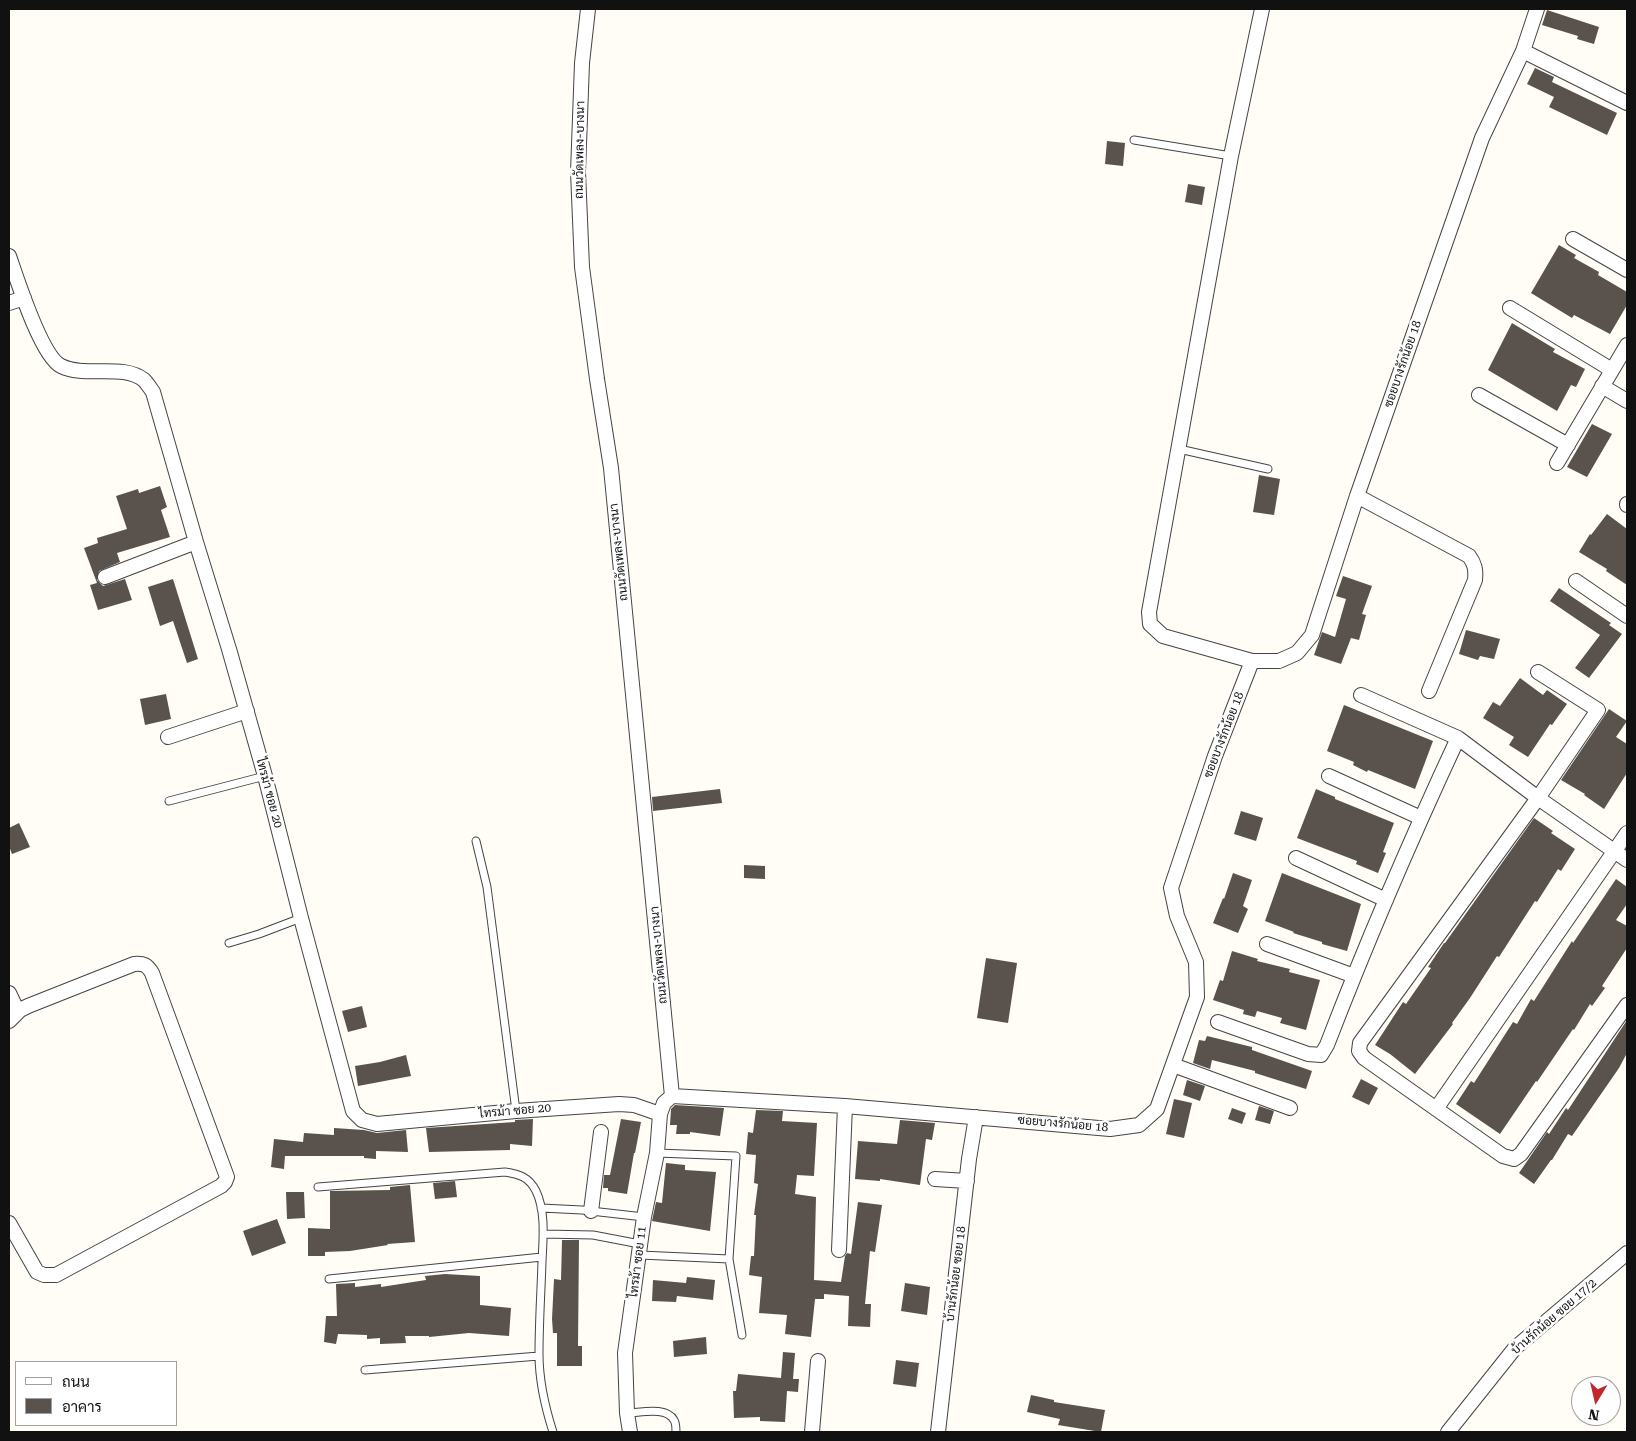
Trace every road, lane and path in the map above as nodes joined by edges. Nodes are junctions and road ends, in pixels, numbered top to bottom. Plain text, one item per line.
1 (588, 9) edge
2 (1262, 9) edge
3 (1537, 9) edge
4 (1523, 51) junction
5 (1627, 103) edge
6 (1134, 140) dead end
7 (1232, 156) junction
8 (1573, 239) dead end
9 (9, 256) edge
10 (1627, 270) edge
11 (24, 298) junction
12 (9, 303) edge
13 (1510, 308) dead end
14 (1627, 345) edge
15 (1612, 370) junction
16 (1602, 386) junction
17 (1479, 394) dead end
18 (1627, 401) edge
19 (1568, 445) junction
20 (1178, 449) junction
21 (1557, 463) dead end
22 (1268, 469) dead end
23 (1357, 496) junction
24 (196, 542) junction
25 (105, 577) dead end
26 (1576, 581) dead end
27 (1627, 616) edge
28 (1252, 662) junction
29 (1538, 672) dead end
30 (1429, 691) dead end
31 (1361, 695) dead end
32 (247, 711) junction
33 (168, 736) dead end
34 (1458, 738) junction
35 (265, 776) junction
36 (1329, 776) dead end
37 (1538, 798) junction
38 (169, 801) dead end
39 (1421, 818) junction
40 (1627, 833) edge
41 (476, 842) dead end
42 (1615, 851) junction
43 (1296, 858) dead end
44 (1627, 860) edge
45 (1386, 900) junction
46 (301, 918) junction
47 (229, 943) dead end
48 (1267, 944) dead end
49 (1354, 976) junction
50 (9, 993) edge
51 (1627, 1005) edge
52 (13, 1017) edge
53 (1218, 1022) dead end
54 (1173, 1064) junction
55 (672, 1096) junction
56 (845, 1106) junction
57 (1290, 1108) dead end
58 (1436, 1109) junction
59 (516, 1111) junction
60 (660, 1114) junction
61 (976, 1117) junction
62 (601, 1132) dead end
63 (657, 1153) junction
64 (935, 1179) dead end
65 (967, 1181) junction
66 (318, 1187) dead end
67 (541, 1208) junction
68 (591, 1211) junction
69 (644, 1217) junction
70 (9, 1223) edge
71 (543, 1234) junction
72 (640, 1249) junction
73 (839, 1250) dead end
74 (542, 1257) junction
75 (729, 1259) junction
76 (1624, 1260) edge
77 (329, 1279) dead end
78 (742, 1336) dead end
79 (539, 1356) junction
80 (818, 1361) dead end
81 (365, 1370) dead end
82 (627, 1413) junction
83 (553, 1432) edge
84 (630, 1432) edge
85 (676, 1432) edge
86 (812, 1432) edge
87 (938, 1432) edge
88 (1448, 1432) edge

1 - 55 street, ถนนวัดเพลง-บางนา
2 - 7 street
3 - 4 street, ซอยบางรักน้อย 18
4 - 5 street
4 - 23 street, ซอยบางรักน้อย 18
6 - 7 lane
7 - 20 street
8 - 10 street
9 - 11 street, ไทรม้า ซอย 20
11 - 12 street
11 - 24 street, ไทรม้า ซอย 20
13 - 15 street
14 - 15 street
15 - 16 street
16 - 18 street
16 - 19 street
17 - 19 street
19 - 21 street
20 - 22 lane
20 - 28 street
23 - 28 street, ซอยบางรักน้อย 18
23 - 30 street
24 - 25 street
24 - 32 street, ไทรม้า ซอย 20
26 - 27 street
28 - 54 street, ซอยบางรักน้อย 18
29 - 37 street
31 - 34 street
32 - 33 street
32 - 35 street, ไทรม้า ซอย 20
34 - 37 street
34 - 39 street
35 - 38 lane
35 - 46 street, ไทรม้า ซอย 20
36 - 39 street
37 - 42 street
37 - 58 street
39 - 45 street
40 - 42 street
41 - 59 lane
42 - 44 street
42 - 58 street
43 - 45 street
45 - 49 street
46 - 47 lane
46 - 59 street, ไทรม้า ซอย 20
48 - 49 street
49 - 53 street
50 - 52 street
51 - 58 street
52 - 70 street
54 - 57 street
54 - 61 street, ซอยบางรักน้อย 18
55 - 56 street, ซอยบางรักน้อย 18
55 - 60 street, ไทรม้า ซอย 11
56 - 61 street, ซอยบางรักน้อย 18
56 - 73 street
59 - 60 street, ไทรม้า ซอย 20
60 - 63 street, ไทรม้า ซอย 11
61 - 65 street, บ้านรักน้อย ซอย 18
62 - 68 street
63 - 69 street, ไทรม้า ซอย 11
63 - 75 lane
64 - 65 street
65 - 87 street, บ้านรักน้อย ซอย 18
66 - 67 lane
67 - 68 lane
67 - 71 lane
68 - 69 lane
69 - 72 street, ไทรม้า ซอย 11
71 - 72 lane
71 - 74 lane
72 - 75 lane
72 - 82 street, ไทรม้า ซอย 11
74 - 77 lane
74 - 79 lane
75 - 78 lane
76 - 88 street, บ้านรักน้อย ซอย 17/2
79 - 81 lane
79 - 83 lane
80 - 86 street
82 - 84 street, ไทรม้า ซอย 11
82 - 85 lane

